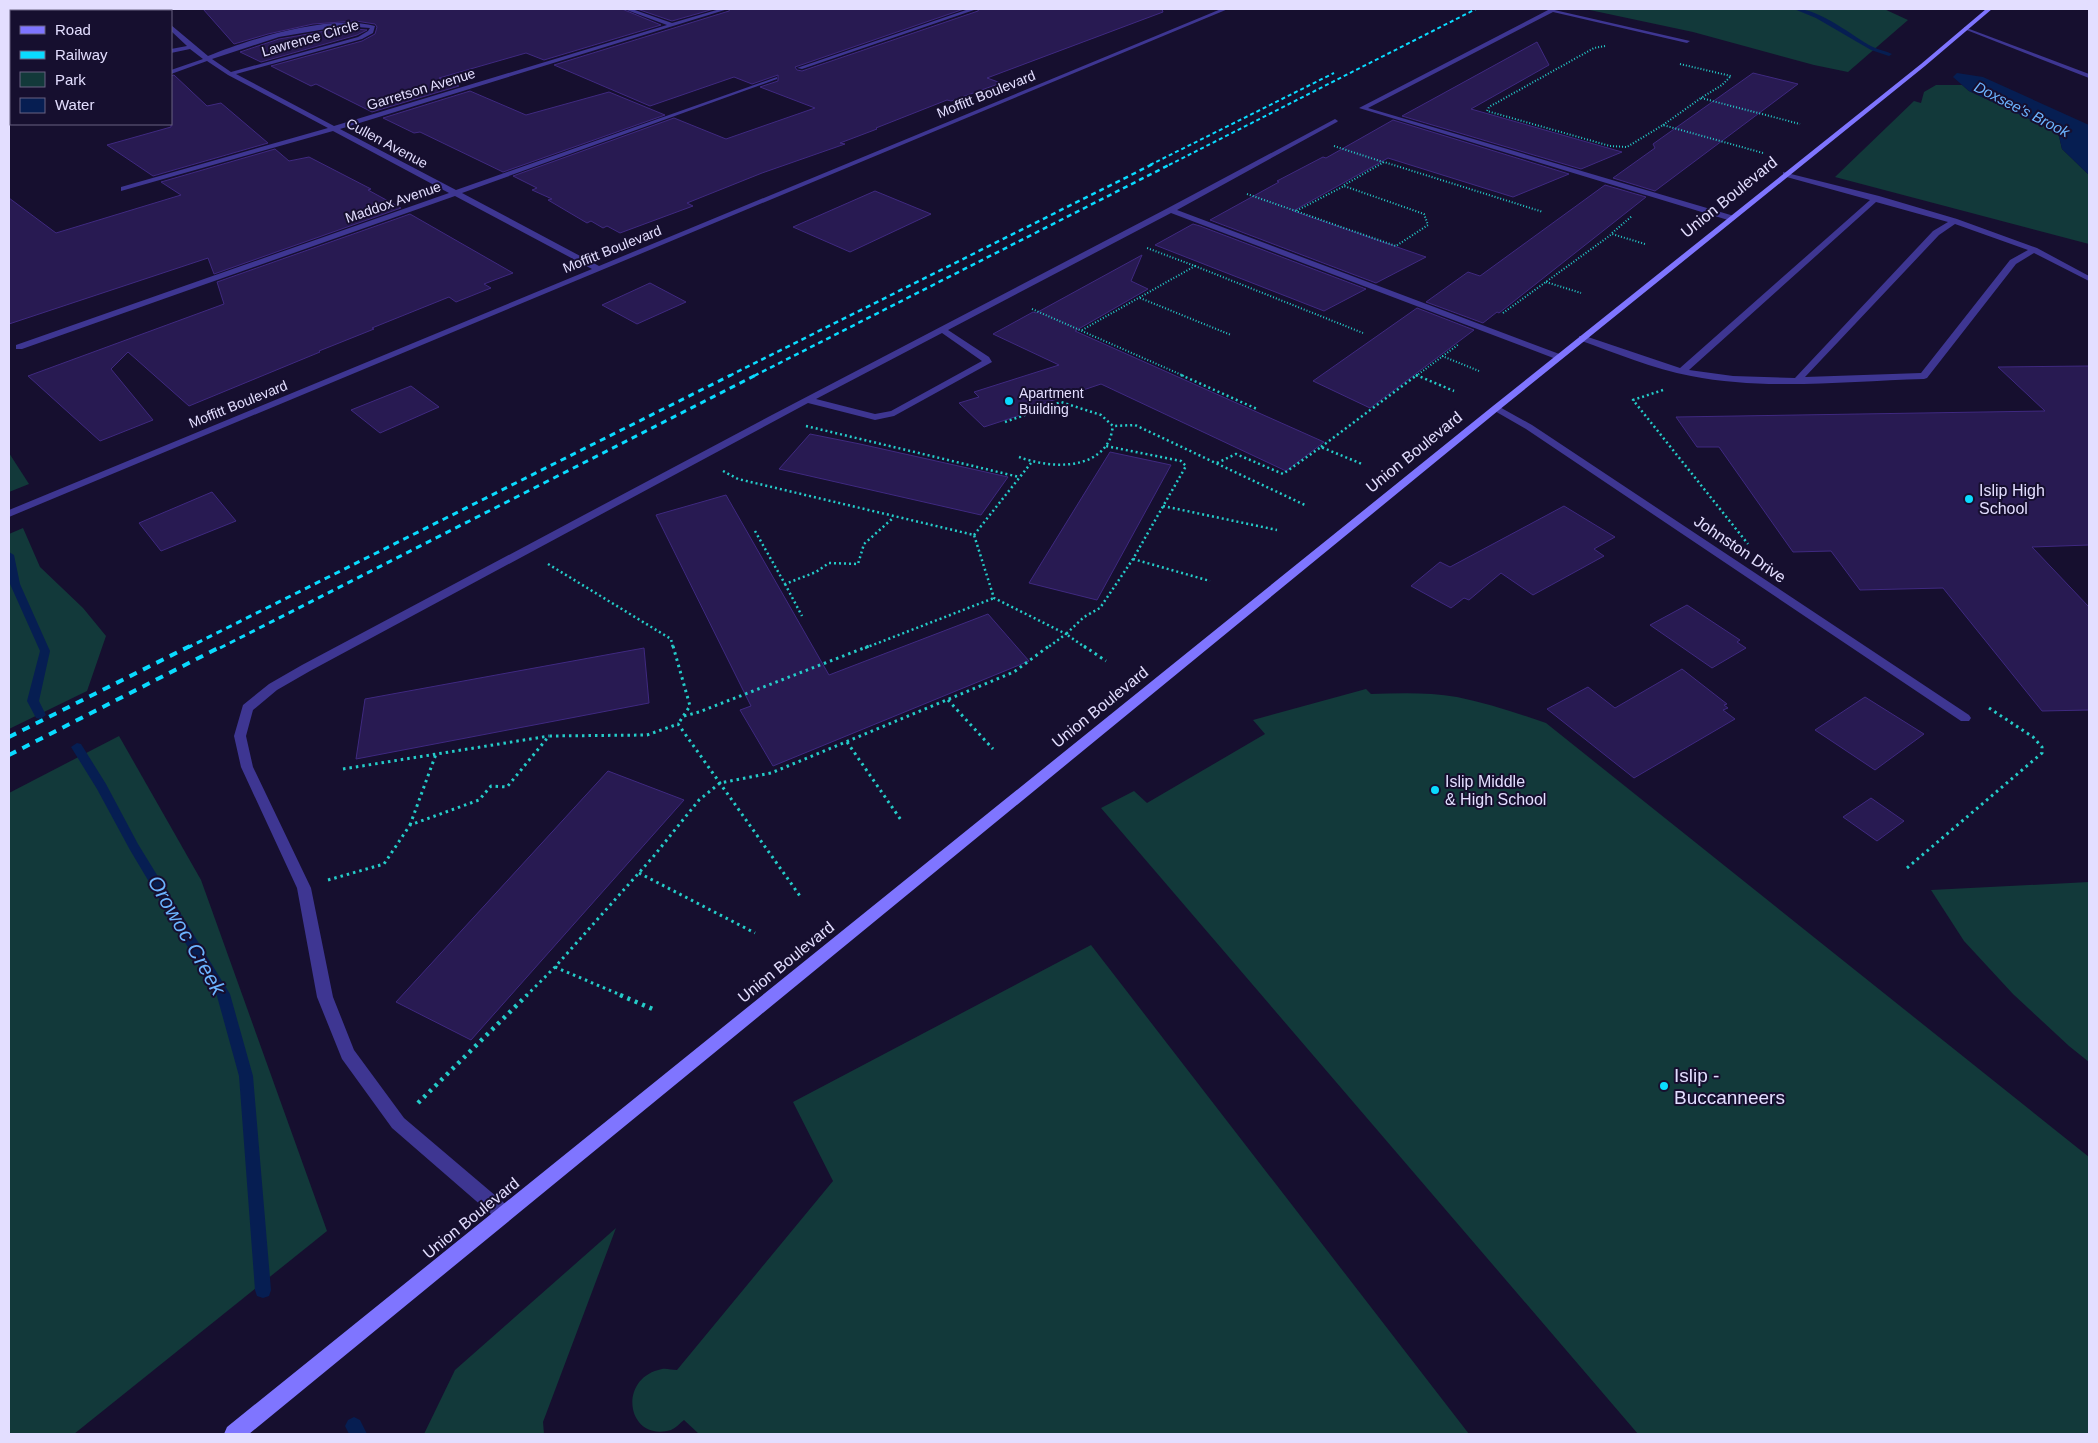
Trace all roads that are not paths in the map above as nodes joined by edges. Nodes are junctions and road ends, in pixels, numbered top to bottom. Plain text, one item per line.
1 (627, 9) edge
2 (725, 9) edge
3 (974, 9) edge
4 (1225, 9) edge
5 (1989, 9) edge
6 (672, 25) junction
7 (172, 28) edge
8 (1966, 28) junction
9 (1686, 41) dead end
10 (190, 47) junction
11 (172, 51) edge
12 (206, 60) junction
13 (800, 68) dead end
14 (172, 72) edge
15 (230, 74) junction
16 (2089, 76) edge
17 (775, 78) dead end
18 (1334, 121) dead end
19 (333, 129) junction
20 (1786, 174) junction
21 (124, 190) dead end
22 (456, 193) junction
23 (1876, 198) junction
24 (1172, 210) junction
25 (1731, 218) junction
26 (1954, 221) junction
27 (2034, 250) junction
28 (599, 269) junction
29 (2089, 279) edge
30 (941, 329) junction
31 (1582, 338) junction
32 (19, 347) dead end
33 (1560, 357) junction
34 (1683, 371) junction
35 (1798, 380) junction
36 (807, 400) junction
37 (1496, 408) junction
38 (9, 514) edge
39 (1965, 718) dead end
40 (504, 1214) junction
41 (234, 1434) edge

1 - 6 street
2 - 6 street, Garretson Avenue
3 - 13 street
4 - 28 street, Moffitt Boulevard
5 - 8 main road, Union Boulevard
6 - 19 street, Garretson Avenue
7 - 10 street, Cullen Avenue
8 - 16 street
8 - 20 main road, Union Boulevard
9 - 25 street
10 - 11 street
10 - 12 street, Cullen Avenue
12 - 14 street
12 - 15 street, Cullen Avenue
12 - 15 street, Lawrence Circle
15 - 19 street, Cullen Avenue
17 - 22 street, Maddox Avenue
18 - 24 street
19 - 21 street, Garretson Avenue
19 - 22 street, Cullen Avenue
20 - 23 street
20 - 25 main road, Union Boulevard
22 - 28 street, Cullen Avenue
22 - 32 street, Maddox Avenue
23 - 26 street
23 - 34 street
24 - 30 street
24 - 33 street
25 - 31 main road, Union Boulevard
26 - 27 street
26 - 35 street
27 - 29 street
27 - 35 street
28 - 38 street, Moffitt Boulevard
30 - 36 street
30 - 36 street
31 - 33 main road, Union Boulevard
31 - 34 street
33 - 37 main road, Union Boulevard
34 - 35 street
36 - 40 street
37 - 39 street, Johnston Drive
37 - 40 main road, Union Boulevard
40 - 41 main road, Union Boulevard

